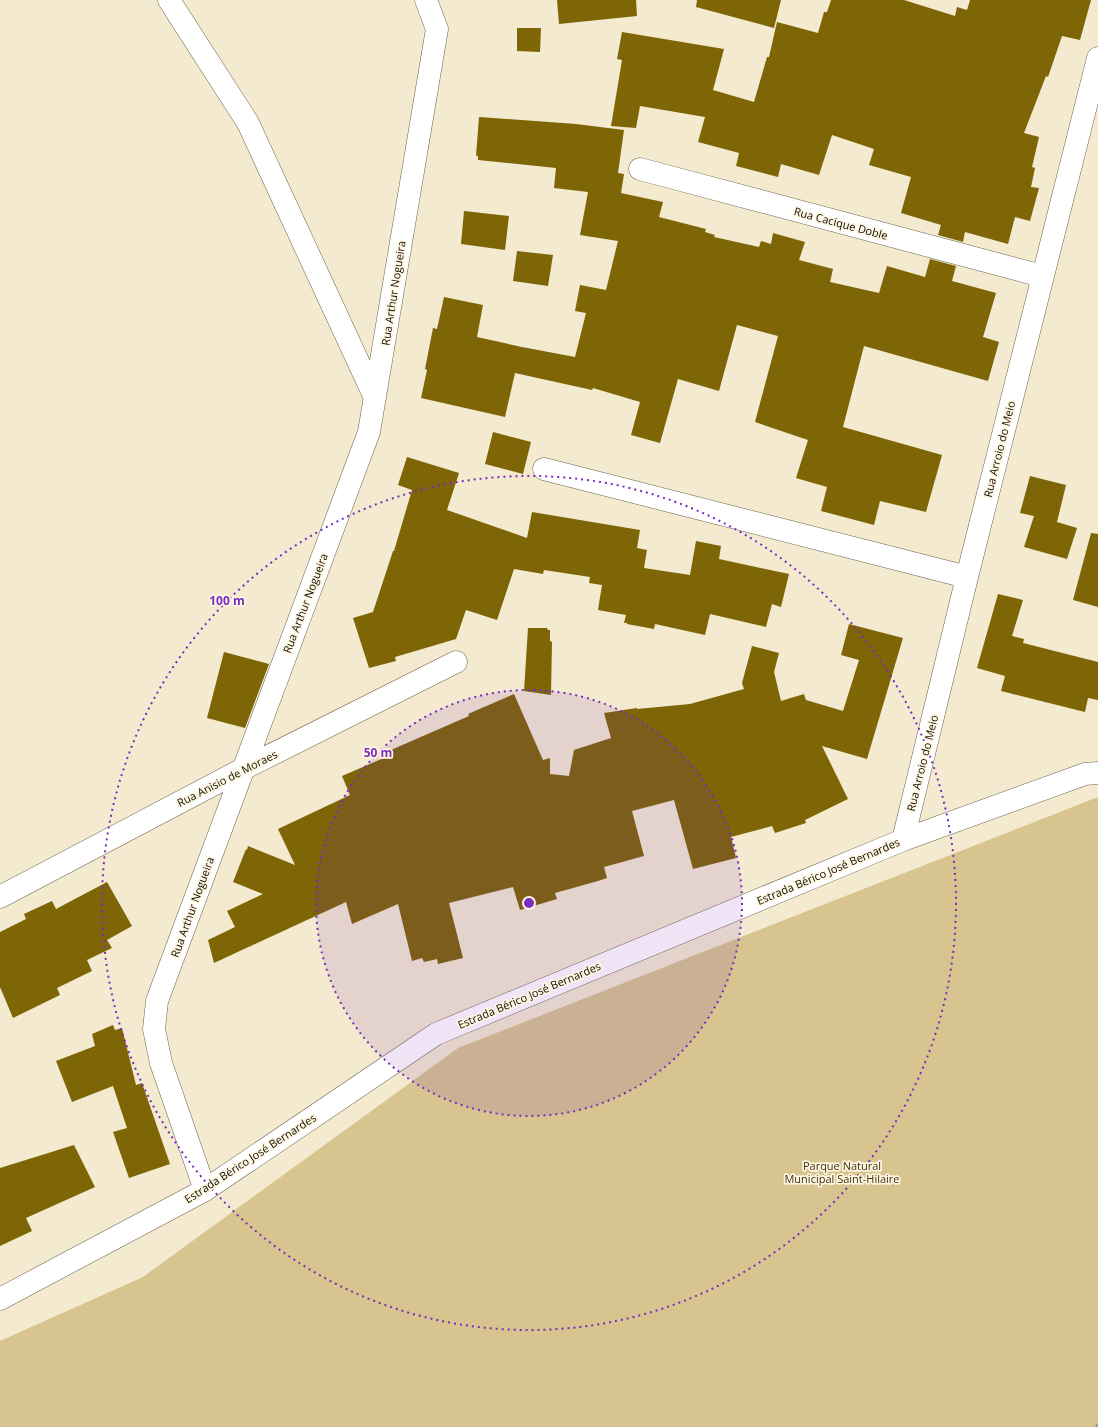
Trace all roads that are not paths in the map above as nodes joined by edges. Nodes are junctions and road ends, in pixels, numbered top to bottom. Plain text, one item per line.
1 (169, 0) edge
2 (426, 0) edge
3 (1098, 58) edge
4 (640, 169) dead end
5 (1042, 276) junction
6 (375, 398) junction
7 (544, 469) dead end
8 (967, 577) junction
9 (456, 662) dead end
10 (243, 769) junction
11 (1098, 773) edge
12 (903, 840) junction
13 (0, 898) edge
14 (204, 1190) junction
15 (0, 1299) edge

1 - 6 street
2 - 6 street, Rua Arthur Nogueira
3 - 5 street, Rua Arroio do Meio
4 - 5 street, Rua Cacique Doble
5 - 8 street, Rua Arroio do Meio
6 - 10 street, Rua Arthur Nogueira
7 - 8 street
8 - 12 street, Rua Arroio do Meio
9 - 10 street, Rua Anisio de Moraes
10 - 13 street, Rua Anisio de Moraes
10 - 14 street, Rua Arthur Nogueira
11 - 12 street, Estrada Bérico José Bernardes
12 - 14 street, Estrada Bérico José Bernardes
14 - 15 street, Estrada Bérico José Bernardes

